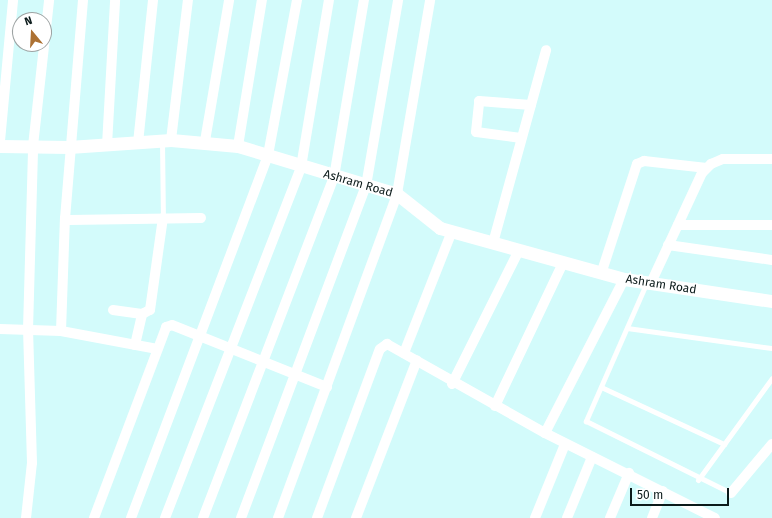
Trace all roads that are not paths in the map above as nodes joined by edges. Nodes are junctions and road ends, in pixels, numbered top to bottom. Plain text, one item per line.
1 (13, 0) edge
2 (49, 0) edge
3 (83, 0) edge
4 (115, 0) edge
5 (153, 0) edge
6 (188, 0) edge
7 (229, 0) edge
8 (262, 0) edge
9 (297, 0) edge
10 (328, 0) edge
11 (364, 0) edge
12 (398, 0) edge
13 (430, 0) edge
14 (546, 50) dead end
15 (531, 105) junction
16 (521, 138) junction
17 (167, 140) junction
18 (0, 141) edge
19 (205, 141) junction
20 (138, 143) junction
21 (107, 145) junction
22 (0, 146) edge
23 (33, 146) junction
24 (238, 146) junction
25 (69, 147) junction
26 (268, 155) junction
27 (772, 159) edge
28 (301, 167) junction
29 (707, 168) junction
30 (334, 177) junction
31 (366, 186) junction
32 (397, 194) junction
33 (65, 218) junction
34 (163, 218) junction
35 (201, 218) dead end
36 (678, 225) junction
37 (772, 225) edge
38 (452, 231) junction
39 (493, 243) junction
40 (668, 245) junction
41 (519, 250) junction
42 (772, 260) edge
43 (562, 263) junction
44 (601, 274) junction
45 (624, 279) junction
46 (648, 284) junction
47 (772, 302) edge
48 (114, 310) dead end
49 (142, 314) junction
50 (627, 328) junction
51 (0, 329) edge
52 (28, 330) junction
53 (61, 331) junction
54 (199, 336) junction
55 (136, 345) junction
56 (772, 348) edge
57 (157, 349) junction
58 (231, 350) junction
59 (404, 353) junction
60 (416, 360) junction
61 (264, 363) junction
62 (294, 374) junction
63 (772, 378) edge
64 (452, 384) junction
65 (327, 387) junction
66 (601, 387) junction
67 (495, 406) junction
68 (545, 433) junction
69 (565, 444) junction
70 (724, 444) junction
71 (772, 444) edge
72 (592, 457) junction
73 (629, 473) junction
74 (698, 480) junction
75 (663, 492) junction
76 (730, 493) joint
77 (702, 515) edge
78 (26, 518) edge
79 (94, 518) edge
80 (131, 518) edge
81 (166, 518) edge
82 (204, 518) edge
83 (241, 518) edge
84 (278, 518) edge
85 (317, 518) edge
86 (356, 518) edge
87 (535, 518) edge
88 (567, 518) edge
89 (610, 518) edge
90 (652, 518) edge
91 (714, 518) edge

1 - 18 street
2 - 23 street
3 - 25 street
4 - 21 street
5 - 20 street
6 - 17 street
7 - 19 street
8 - 24 street
9 - 26 street
10 - 28 street
11 - 30 street
12 - 31 street
13 - 32 street
14 - 15 street
15 - 16 street
15 - 16 street
16 - 39 street
17 - 19 street, Ashram Road
17 - 20 street, Ashram Road
17 - 34 lane
19 - 24 street, Ashram Road
20 - 21 street, Ashram Road
21 - 25 street, Ashram Road
22 - 23 street, Ashram Road
23 - 25 street, Ashram Road
23 - 52 street
24 - 26 street, Ashram Road
25 - 33 street
26 - 28 street, Ashram Road
26 - 54 street
27 - 29 street
28 - 30 street, Ashram Road
28 - 58 street
29 - 36 street
29 - 44 street
30 - 31 street, Ashram Road
30 - 61 street
31 - 32 street, Ashram Road
31 - 62 street
32 - 38 street, Ashram Road
32 - 65 street
33 - 34 street
33 - 53 street
34 - 35 street
34 - 49 street
36 - 37 street
36 - 40 street
38 - 39 street, Ashram Road
38 - 59 street
39 - 41 street, Ashram Road
40 - 42 street
40 - 46 street
41 - 43 street, Ashram Road
41 - 64 street
43 - 44 street, Ashram Road
43 - 67 street
44 - 45 street, Ashram Road
45 - 46 street, Ashram Road
45 - 68 street
46 - 47 street, Ashram Road
46 - 50 lane
48 - 49 street
49 - 55 street
50 - 56 lane
50 - 66 lane
51 - 52 street
52 - 53 street
52 - 78 street
53 - 55 street
54 - 57 street
54 - 58 street
54 - 80 street
55 - 57 street
57 - 79 street
58 - 61 street
58 - 81 street
59 - 60 street
59 - 85 street
60 - 64 street
60 - 86 street
61 - 62 street
61 - 82 street
62 - 65 street
62 - 83 street
63 - 70 lane
64 - 67 street
65 - 84 street
66 - 70 lane
66 - 74 lane
67 - 68 street
68 - 69 street
69 - 72 street
69 - 87 street
70 - 74 lane
71 - 76 street
72 - 73 street
72 - 88 street
73 - 75 street
73 - 89 street
74 - 76 lane
75 - 77 street
75 - 90 street
77 - 91 street

